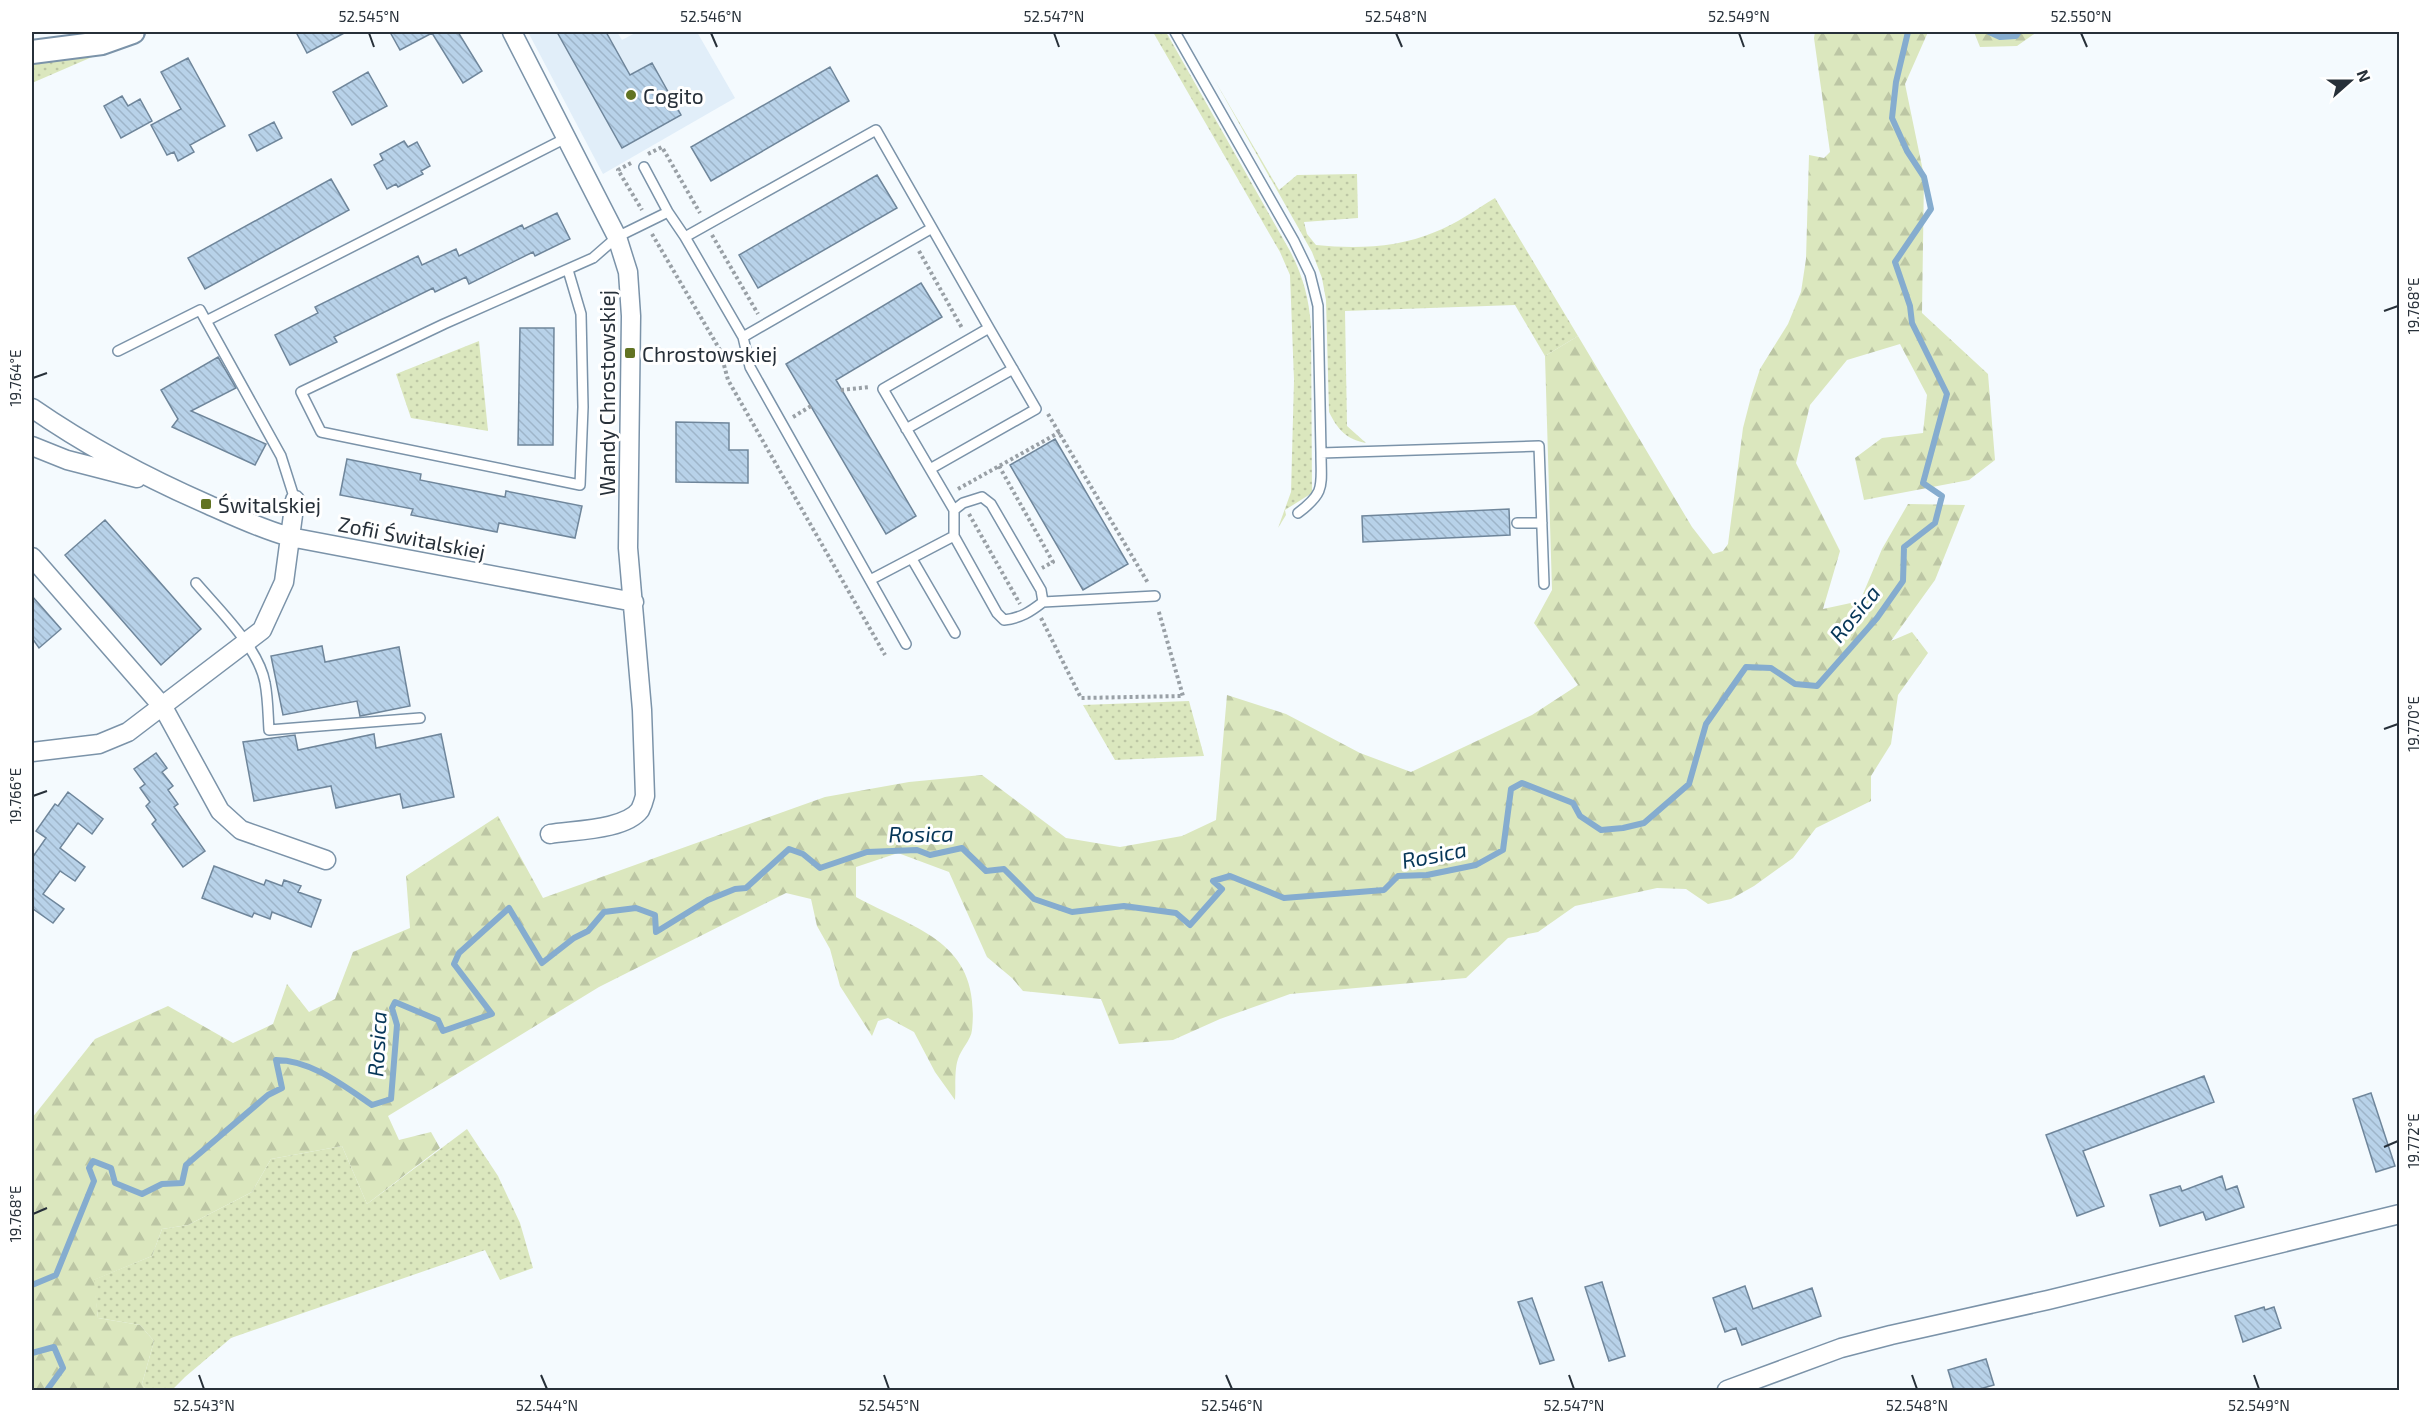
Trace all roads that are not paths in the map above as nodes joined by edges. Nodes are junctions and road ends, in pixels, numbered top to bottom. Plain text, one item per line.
1 (133, 32) edge
2 (512, 32) edge
3 (1174, 32) edge
4 (32, 52) edge
5 (567, 138) junction
6 (644, 167) dead end
7 (668, 212) junction
8 (932, 228) junction
9 (617, 237) junction
10 (686, 237) junction
11 (568, 270) junction
12 (206, 321) junction
13 (989, 328) junction
14 (743, 337) junction
15 (118, 351) dead end
16 (1013, 369) junction
17 (32, 408) edge
18 (906, 429) junction
19 (32, 447) edge
20 (1321, 453) junction
21 (930, 469) junction
22 (165, 486) junction
23 (295, 500) joint
24 (954, 510) junction
25 (1298, 513) dead end
26 (1542, 523) junction
27 (1517, 524) dead end
28 (954, 536) junction
29 (290, 537) junction
30 (32, 557) edge
31 (912, 559) junction
32 (870, 580) junction
33 (196, 583) dead end
34 (1544, 584) dead end
35 (1155, 596) dead end
36 (634, 602) junction
37 (1043, 602) junction
38 (955, 633) dead end
39 (246, 643) junction
40 (906, 644) dead end
41 (163, 707) junction
42 (420, 718) dead end
43 (32, 752) edge
44 (550, 834) dead end
45 (326, 860) dead end
46 (2400, 1214) edge
47 (1727, 1390) edge

1 - 4 street
2 - 5 street, Wandy Chrostowskiej
3 - 20 lane
5 - 9 street, Wandy Chrostowskiej
5 - 12 lane
6 - 7 lane
7 - 9 lane
7 - 10 lane
8 - 10 lane
8 - 13 lane
8 - 14 lane
9 - 11 lane
9 - 36 street, Wandy Chrostowskiej
10 - 14 lane
11 - 11 lane
12 - 15 lane
12 - 23 lane
13 - 16 lane
13 - 18 lane
14 - 32 lane
16 - 18 lane
16 - 21 lane
17 - 22 street, Zofii Świtalskiej
18 - 21 lane
19 - 22 street
20 - 25 lane
20 - 26 lane
21 - 24 lane
22 - 29 street, Zofii Świtalskiej
23 - 29 street
24 - 28 lane
24 - 37 lane
26 - 27 lane
26 - 34 lane
28 - 31 lane
28 - 37 lane
29 - 36 street, Zofii Świtalskiej
29 - 39 street
30 - 41 street
31 - 32 lane
31 - 38 lane
32 - 40 lane
33 - 39 lane
35 - 37 lane
36 - 44 street, Wandy Chrostowskiej
39 - 41 street
39 - 42 lane
41 - 43 street
41 - 45 street
46 - 47 street

